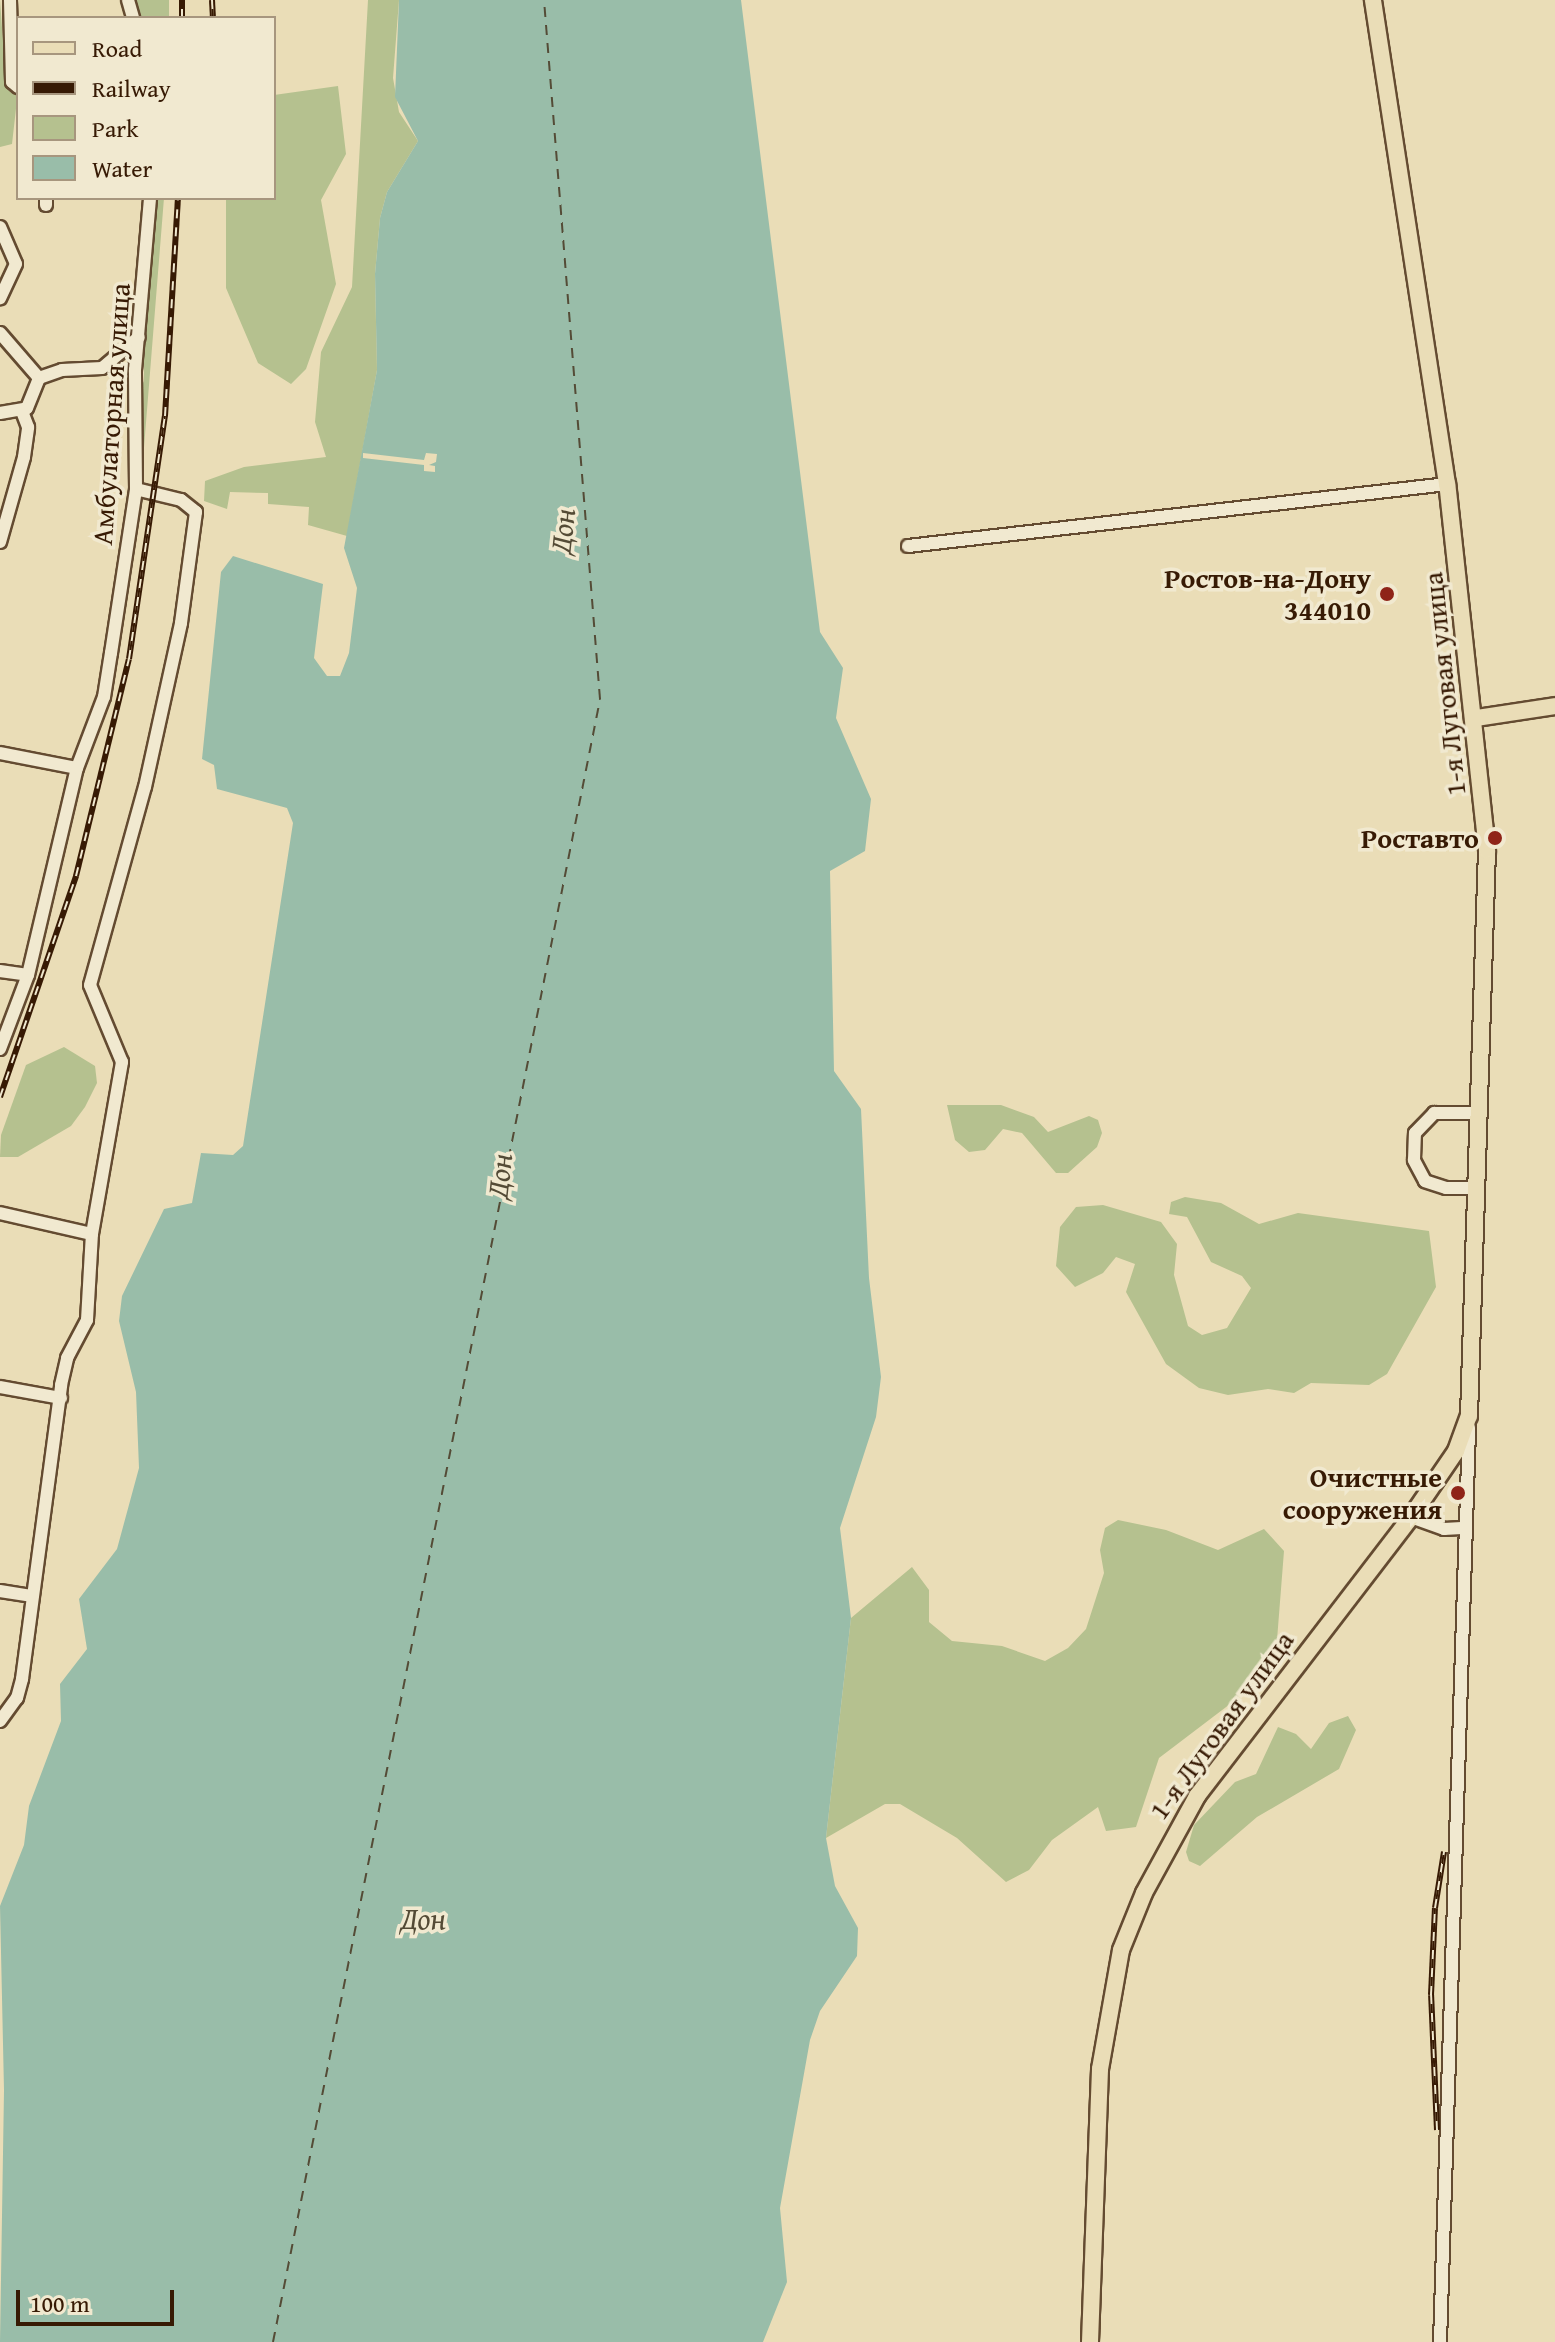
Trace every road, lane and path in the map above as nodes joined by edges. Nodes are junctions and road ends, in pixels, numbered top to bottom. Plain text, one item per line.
1 (10, 0) edge
2 (1373, 0) edge
3 (16, 85) edge
4 (150, 200) edge
5 (0, 227) edge
6 (0, 298) edge
7 (0, 333) edge
8 (139, 337) junction
9 (39, 378) junction
10 (22, 411) junction
11 (0, 413) edge
12 (1447, 484) junction
13 (136, 489) junction
14 (0, 542) edge
15 (908, 546) dead end
16 (1555, 706) edge
17 (1477, 718) junction
18 (0, 753) edge
19 (77, 768) junction
20 (0, 971) edge
21 (28, 975) junction
22 (0, 1049) edge
23 (1480, 1113) junction
24 (1477, 1188) junction
25 (0, 1213) edge
26 (92, 1234) junction
27 (0, 1387) edge
28 (61, 1398) junction
29 (1469, 1416) junction
30 (1411, 1517) junction
31 (1466, 1528) junction
32 (0, 1591) edge
33 (33, 1596) junction
34 (0, 1721) edge
35 (1090, 2342) edge
36 (1440, 2342) edge

1 - 3 street
2 - 12 main road, 1-я Луговая улица
4 - 8 street, Амбулаторная улица
5 - 6 street
7 - 9 street
8 - 9 street
8 - 13 street, Амбулаторная улица
9 - 10 street
10 - 11 street
10 - 14 street
12 - 15 street
12 - 17 main road, 1-я Луговая улица
13 - 19 street, Амбулаторная улица
13 - 26 street
16 - 17 main road
17 - 23 main road, 1-я Луговая улица
18 - 19 street
19 - 21 street, Амбулаторная улица
20 - 21 street
21 - 22 street, Амбулаторная улица
23 - 24 main road, 1-я Луговая улица
23 - 24 street
24 - 29 main road, 1-я Луговая улица
25 - 26 street
26 - 28 street
27 - 28 street
28 - 33 street
29 - 30 main road, 1-я Луговая улица
29 - 31 street, 1-я Луговая улица
30 - 31 street
30 - 35 main road, 1-я Луговая улица
31 - 36 street, 1-я Луговая улица
32 - 33 street
33 - 34 street

